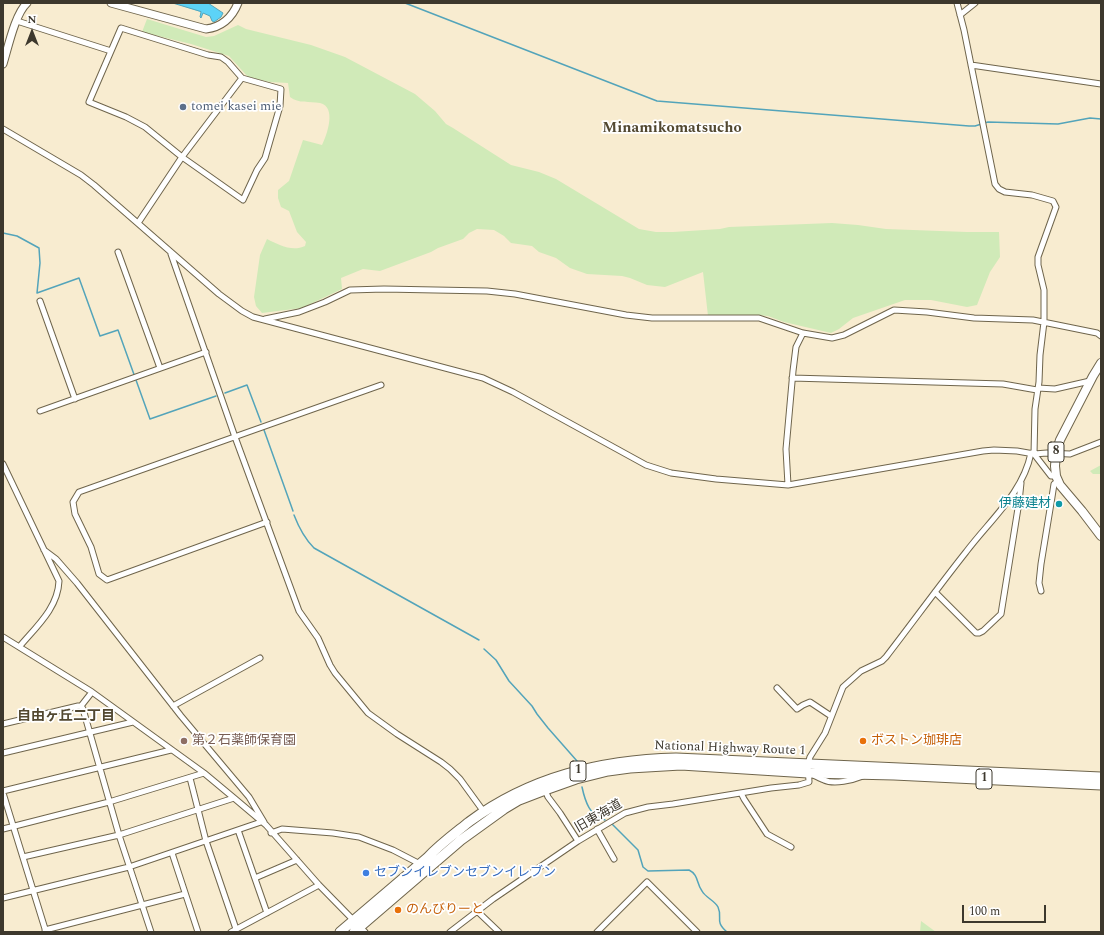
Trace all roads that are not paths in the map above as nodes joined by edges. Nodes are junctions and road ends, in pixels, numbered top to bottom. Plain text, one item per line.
1 (27, 3) edge
2 (111, 3) edge
3 (238, 3) edge
4 (957, 3) edge
5 (975, 3) edge
6 (960, 15) junction
7 (17, 21) junction
8 (111, 51) junction
9 (3, 64) edge
10 (971, 65) junction
11 (242, 78) junction
12 (1101, 84) edge
13 (3, 129) edge
14 (182, 156) junction
15 (138, 223) junction
16 (118, 252) dead end
17 (171, 253) junction
18 (40, 301) dead end
19 (264, 320) junction
20 (1044, 322) junction
21 (803, 333) junction
22 (1101, 336) edge
23 (206, 352) junction
24 (1101, 363) edge
25 (160, 368) junction
26 (792, 378) junction
27 (1090, 381) junction
28 (381, 385) dead end
29 (1037, 389) junction
30 (75, 398) junction
31 (40, 411) dead end
32 (235, 437) junction
33 (1101, 442) edge
34 (1032, 453) junction
35 (1056, 453) junction
36 (3, 464) edge
37 (1057, 479) junction
38 (1021, 482) junction
39 (788, 485) junction
40 (267, 522) junction
41 (1101, 536) edge
42 (44, 550) junction
43 (1041, 591) dead end
44 (935, 592) junction
45 (3, 637) edge
46 (20, 646) junction
47 (260, 658) dead end
48 (777, 688) dead end
49 (92, 692) junction
50 (81, 706) junction
51 (173, 706) junction
52 (831, 716) junction
53 (133, 722) junction
54 (3, 724) edge
55 (90, 732) junction
56 (172, 750) junction
57 (3, 754) edge
58 (654, 762) junction
59 (100, 768) junction
60 (204, 773) junction
61 (809, 773) junction
62 (868, 774) junction
63 (996, 776) junction
64 (1024, 777) junction
65 (1101, 777) edge
66 (190, 778) junction
67 (1101, 785) edge
68 (545, 790) junction
69 (3, 792) edge
70 (741, 793) junction
71 (234, 798) junction
72 (109, 802) junction
73 (198, 810) junction
74 (484, 812) junction
75 (263, 823) junction
76 (13, 825) junction
77 (3, 829) edge
78 (597, 829) junction
79 (238, 830) junction
80 (271, 833) junction
81 (119, 835) junction
82 (206, 841) junction
83 (578, 841) junction
84 (791, 847) dead end
85 (172, 853) junction
86 (23, 857) junction
87 (614, 859) dead end
88 (297, 860) junction
89 (424, 866) junction
90 (129, 867) junction
91 (255, 878) junction
92 (319, 885) junction
93 (33, 890) junction
94 (185, 894) junction
95 (3, 898) edge
96 (141, 904) junction
97 (477, 911) junction
98 (267, 913) junction
99 (353, 920) junction
100 (236, 929) junction
101 (360, 930) edge
102 (46, 931) edge
103 (151, 932) edge
104 (198, 932) edge
105 (231, 932) edge
106 (340, 932) edge
107 (450, 932) edge
108 (499, 932) edge
109 (597, 932) edge
110 (697, 932) edge

1 - 7 street
2 - 3 street
4 - 6 street
5 - 6 street
6 - 10 street
7 - 8 street
7 - 9 street
8 - 11 street
8 - 14 street
10 - 12 street
10 - 20 street
11 - 14 street
11 - 14 street
13 - 15 street
14 - 15 street
15 - 17 street
16 - 25 street
17 - 19 street
17 - 23 street
18 - 30 street
19 - 21 street
19 - 39 street
20 - 21 street
20 - 22 street
20 - 29 street
21 - 26 street
23 - 25 street
23 - 32 street
24 - 27 main road, 8
25 - 30 street
26 - 29 street
26 - 39 street
27 - 29 street
27 - 35 main road, 8
28 - 32 street
29 - 34 street
30 - 31 street
32 - 40 street
32 - 40 street
33 - 35 street
34 - 35 street
34 - 37 street
34 - 38 street
34 - 39 street
35 - 37 main road, 8
36 - 42 street
37 - 41 main road, 8
37 - 43 street
38 - 44 street
38 - 44 street
40 - 74 street
42 - 46 street
42 - 51 street
44 - 52 street
45 - 46 street
46 - 49 street
47 - 51 street
48 - 52 street
49 - 50 street
49 - 53 street
50 - 54 street
50 - 55 street
51 - 75 street
52 - 61 street
53 - 55 street
53 - 56 street
55 - 57 street
55 - 59 street
56 - 59 street
56 - 60 street
58 - 61 highway, National Highway Route 1 / 1
58 - 68 highway, National Highway Route 1 / 1
58 - 74 highway, National Highway Route 1 / 1
59 - 69 street
59 - 72 street
60 - 66 street
60 - 71 street
61 - 62 highway, National Highway Route 1 / 1
61 - 62 street
61 - 63 highway, National Highway Route 1 / 1
61 - 70 street, 旧東海道
62 - 63 highway, National Highway Route 1 / 1
63 - 64 highway, National Highway Route 1 / 1
64 - 65 highway, National Highway Route 1 / 1
64 - 67 highway, National Highway Route 1 / 1
66 - 72 street
66 - 73 street
68 - 83 street
68 - 89 highway, National Highway Route 1 / 1
69 - 76 street
70 - 78 street, 旧東海道
70 - 84 street
71 - 73 street
71 - 75 street
72 - 76 street
72 - 81 street
73 - 81 street
73 - 82 street
74 - 89 highway, National Highway Route 1 / 1
75 - 79 street
75 - 80 street
76 - 77 street
76 - 86 street
78 - 83 street, 旧東海道
78 - 87 street
79 - 82 street
79 - 91 street
80 - 88 street
80 - 89 street
81 - 86 street
81 - 90 street
82 - 85 street
82 - 100 street
83 - 97 street, 旧東海道
85 - 90 street
85 - 94 street
86 - 93 street
88 - 91 street
88 - 92 street
89 - 99 highway, National Highway Route 1 / 1
89 - 101 highway, National Highway Route 1 / 1
90 - 93 street
90 - 96 street
91 - 98 street
92 - 98 street
92 - 99 street
93 - 95 street
93 - 102 street
94 - 96 street
94 - 104 street
96 - 102 street
96 - 103 street
97 - 107 street, 旧東海道
97 - 108 street
98 - 100 street
99 - 101 street
99 - 106 highway, National Highway Route 1 / 1
100 - 105 street
109 - 110 street

